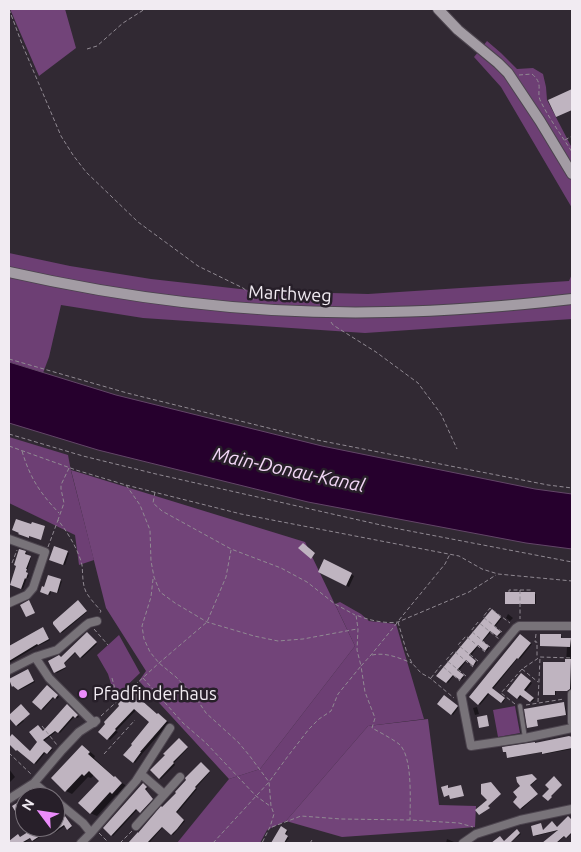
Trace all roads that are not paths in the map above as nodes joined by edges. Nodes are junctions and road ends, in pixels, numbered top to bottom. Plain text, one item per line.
1 (438, 9) edge
2 (572, 174) edge
3 (9, 272) edge
4 (572, 299) edge
5 (9, 539) edge
6 (9, 603) edge
7 (93, 622) road end
8 (572, 626) edge
9 (35, 657) junction
10 (9, 670) edge
11 (572, 694) edge
12 (572, 698) edge
13 (520, 706) road end
14 (572, 722) edge
15 (170, 728) dead end
16 (572, 728) edge
17 (525, 738) junction
18 (141, 774) junction
19 (180, 777) dead end
20 (34, 783) junction
21 (39, 787) edge
22 (164, 794) junction
23 (9, 799) edge
24 (65, 808) edge
25 (572, 809) edge
26 (136, 826) road end
27 (91, 833) junction
28 (81, 843) edge
29 (463, 843) edge

1 - 2 main road
3 - 4 main road, Marthweg
5 - 6 street
7 - 9 street
8 - 17 street
9 - 10 street
9 - 20 street
11 - 12 street
12 - 14 street
13 - 17 lane
15 - 18 street
16 - 17 street
18 - 22 street
18 - 27 street
19 - 22 street
20 - 21 street
20 - 23 street
22 - 26 street
24 - 27 street
25 - 29 street
27 - 28 street

